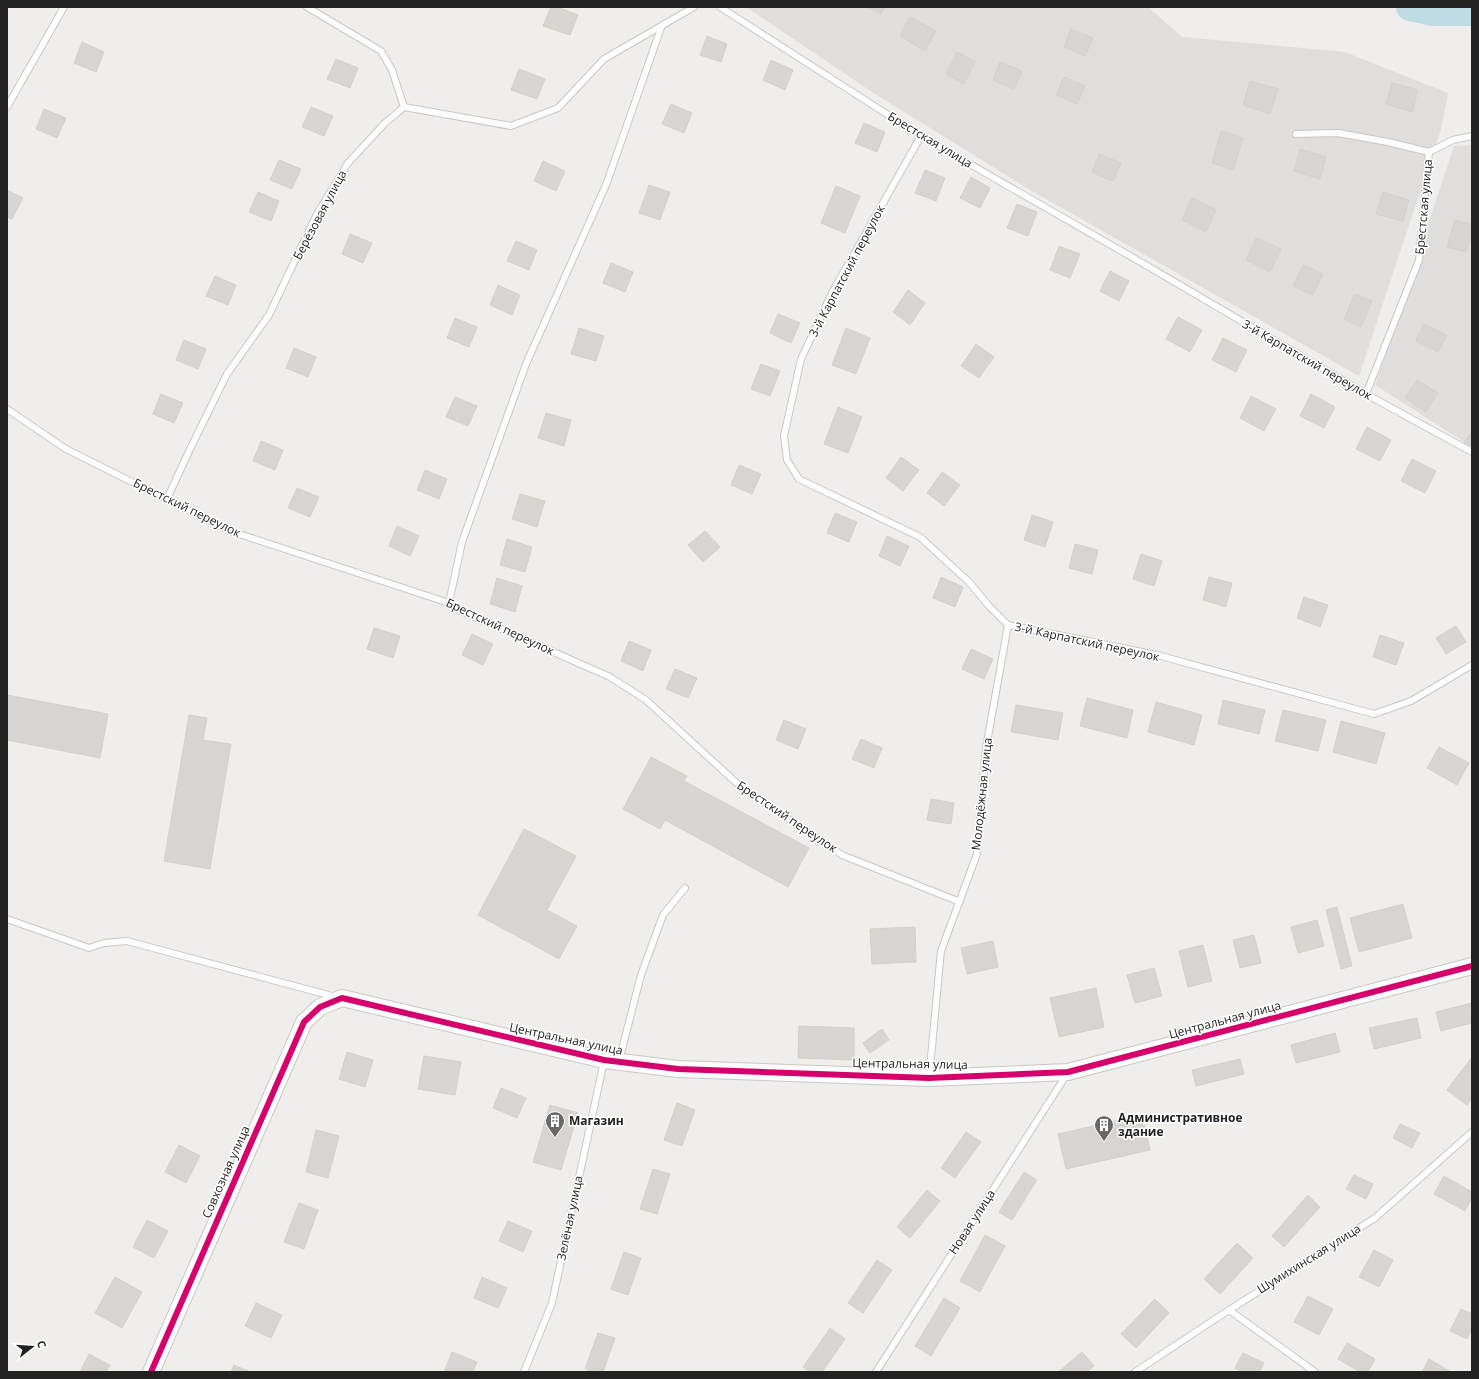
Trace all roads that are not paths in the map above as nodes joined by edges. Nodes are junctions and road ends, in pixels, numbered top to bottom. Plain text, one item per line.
1 (64, 7) edge
2 (307, 7) edge
3 (694, 7) edge
4 (720, 7) edge
5 (685, 8) edge
6 (662, 25) junction
7 (7, 107) edge
8 (404, 107) junction
9 (1296, 134) dead end
10 (921, 136) junction
11 (1472, 136) edge
12 (1429, 152) junction
13 (1144, 264) joint
14 (1366, 394) junction
15 (7, 410) edge
16 (1472, 452) edge
17 (167, 499) junction
18 (449, 603) junction
19 (1008, 625) junction
20 (1472, 665) edge
21 (685, 888) dead end
22 (960, 902) junction
23 (7, 919) edge
24 (1472, 966) edge
25 (342, 998) junction
26 (612, 1061) junction
27 (1068, 1072) junction
28 (929, 1078) junction
29 (1472, 1132) edge
30 (1230, 1310) junction
31 (151, 1372) edge
32 (524, 1372) edge
33 (876, 1372) edge
34 (1135, 1372) edge
35 (1315, 1372) edge

1 - 7 lane
2 - 8 lane
3 - 5 lane
4 - 10 lane, Брестская улица
5 - 6 lane
6 - 8 lane
6 - 18 lane
8 - 17 lane, Берёзовая улица
9 - 12 lane
10 - 13 lane, Брестская улица
10 - 19 lane, 3-й Карпатский переулок
11 - 12 lane, Брестская улица
12 - 14 lane, Брестская улица
13 - 14 lane, 3-й Карпатский переулок
14 - 16 lane, 3-й Карпатский переулок
15 - 17 lane, Брестский переулок
17 - 18 lane, Брестский переулок
18 - 22 lane, Брестский переулок
19 - 20 lane, 3-й Карпатский переулок
19 - 22 lane, Молодёжная улица
21 - 26 lane, Зелёная улица
22 - 28 lane, Молодёжная улица
23 - 25 lane
24 - 27 street, Центральная улица
25 - 26 street, Центральная улица
25 - 31 street, Совхозная улица
26 - 28 street, Центральная улица
26 - 32 lane, Зелёная улица
27 - 28 street, Центральная улица
27 - 33 lane, Новая улица
29 - 30 lane, Шумихинская улица
30 - 34 lane, Шумихинская улица
30 - 35 lane

